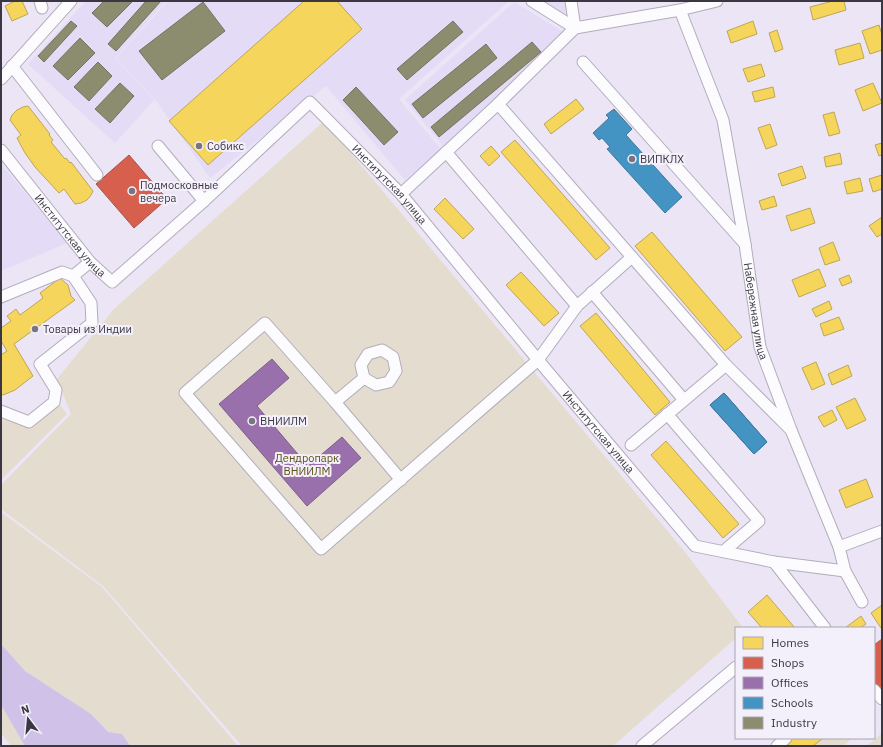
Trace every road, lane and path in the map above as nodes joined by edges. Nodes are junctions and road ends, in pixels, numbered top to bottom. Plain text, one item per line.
1 (71, 1) edge
2 (532, 1) edge
3 (572, 1) edge
4 (717, 1) edge
5 (680, 10) junction
6 (575, 28) junction
7 (583, 62) dead end
8 (12, 66) junction
9 (1, 79) edge
10 (498, 104) junction
11 (158, 146) dead end
12 (1, 150) edge
13 (446, 152) junction
14 (97, 175) dead end
15 (400, 194) junction
16 (204, 201) junction
17 (745, 244) junction
18 (632, 257) junction
19 (90, 262) junction
20 (73, 276) junction
21 (592, 292) junction
22 (1, 297) edge
23 (577, 306) junction
24 (538, 360) junction
25 (726, 365) junction
26 (364, 378) dead end
27 (684, 400) junction
28 (335, 402) junction
29 (1, 411) edge
30 (667, 414) junction
31 (791, 430) junction
32 (631, 445) dead end
33 (401, 480) junction
34 (882, 531) edge
35 (839, 547) junction
36 (724, 551) junction
37 (774, 562) junction
38 (845, 571) junction
39 (862, 602) dead end
40 (824, 627) edge
41 (735, 668) edge
42 (875, 691) edge
43 (882, 699) edge
44 (785, 739) edge
45 (642, 746) edge
46 (777, 746) edge

1 - 8 street
2 - 6 street
3 - 6 street
4 - 5 street
5 - 6 street
5 - 17 street, Набережная улица
6 - 10 street
7 - 17 street
8 - 9 street
8 - 14 street
10 - 13 street
10 - 18 street
11 - 16 street
12 - 19 street, Институтская улица
13 - 15 street
13 - 23 street
15 - 16 street, Институтская улица
15 - 24 street, Институтская улица
16 - 19 street, Институтская улица
17 - 31 street, Набережная улица
18 - 21 street
18 - 25 street
19 - 20 street
20 - 22 street
20 - 29 street
21 - 23 street
21 - 27 street
23 - 24 street
24 - 33 street
24 - 36 street, Институтская улица
25 - 27 street
25 - 31 street
26 - 28 street
27 - 30 street
28 - 33 street
28 - 33 street
30 - 32 street
30 - 36 street
31 - 35 street, Набережная улица
34 - 35 street
35 - 38 street, Набережная улица
36 - 37 street, Институтская улица
37 - 38 street, Институтская улица
37 - 40 street
38 - 39 street, Набережная улица
41 - 45 street
42 - 43 street
44 - 46 street

